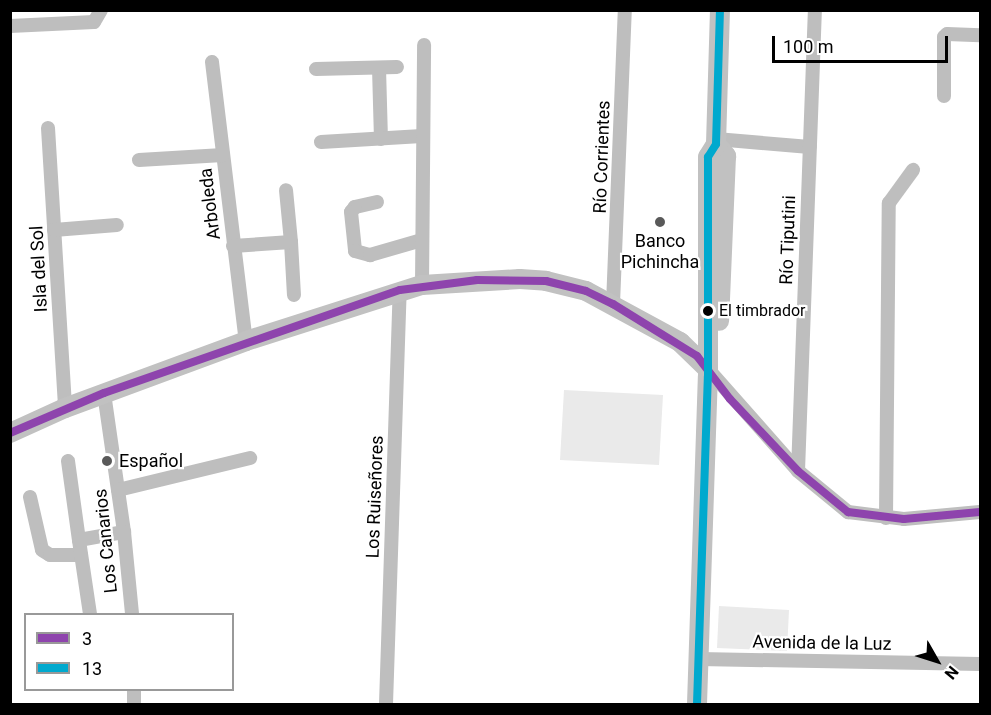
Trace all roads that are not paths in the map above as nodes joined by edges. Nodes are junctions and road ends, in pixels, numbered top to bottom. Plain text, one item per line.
1 (101, 10) edge
2 (625, 10) edge
3 (707, 10) edge
4 (720, 10) edge
5 (731, 10) edge
6 (815, 10) edge
7 (10, 26) edge
8 (981, 34) edge
9 (424, 45) dead end
10 (717, 47) junction
11 (212, 62) dead end
12 (397, 67) dead end
13 (379, 68) junction
14 (316, 69) dead end
15 (944, 96) dead end
16 (48, 128) dead end
17 (422, 136) junction
18 (381, 139) junction
19 (321, 142) dead end
20 (716, 142) junction
21 (810, 147) junction
22 (223, 155) junction
23 (139, 160) dead end
24 (913, 170) dead end
25 (286, 190) dead end
26 (377, 202) dead end
27 (117, 225) dead end
28 (54, 230) junction
29 (422, 240) junction
30 (291, 242) junction
31 (233, 246) junction
32 (422, 285) junction
33 (400, 290) junction
34 (294, 295) dead end
35 (613, 304) junction
36 (246, 341) junction
37 (712, 375) junction
38 (104, 393) junction
39 (65, 408) junction
40 (10, 433) edge
41 (250, 458) dead end
42 (68, 460) dead end
43 (798, 471) junction
44 (118, 490) junction
45 (30, 497) dead end
46 (981, 512) edge
47 (886, 518) junction
48 (124, 531) junction
49 (79, 540) junction
50 (81, 555) junction
51 (90, 613) edge
52 (132, 613) edge
53 (703, 659) junction
54 (981, 664) edge
55 (386, 705) edge
56 (697, 705) edge
57 (706, 705) edge

1 - 7 street
2 - 35 street, Río Corrientes
3 - 10 street
4 - 10 street
5 - 10 street
6 - 21 street, Río Tiputini
8 - 15 street
9 - 17 street
10 - 20 street
11 - 22 street, Arboleda
12 - 13 street
13 - 14 street
13 - 18 street
16 - 28 street, Isla del Sol
17 - 18 street
17 - 29 street
18 - 19 street
20 - 21 street
20 - 37 street
21 - 43 street, Río Tiputini
22 - 23 street
22 - 31 street, Arboleda
24 - 47 street
25 - 30 street
26 - 29 street
27 - 28 street
28 - 39 street, Isla del Sol
29 - 32 street
30 - 31 street
30 - 34 street
31 - 36 street, Arboleda
32 - 33 street
32 - 35 street
33 - 36 street
33 - 55 street, Los Ruiseñores
35 - 37 street
36 - 38 street
37 - 43 street
37 - 53 street
38 - 39 street
38 - 44 street, Los Canarios
39 - 40 street
41 - 44 street
42 - 49 street
43 - 47 street
44 - 48 street, Los Canarios
45 - 50 street
46 - 47 street
48 - 49 street
48 - 52 street, Los Canarios
49 - 50 street
50 - 51 street
53 - 54 street, Avenida de la Luz
53 - 56 street
53 - 57 street

